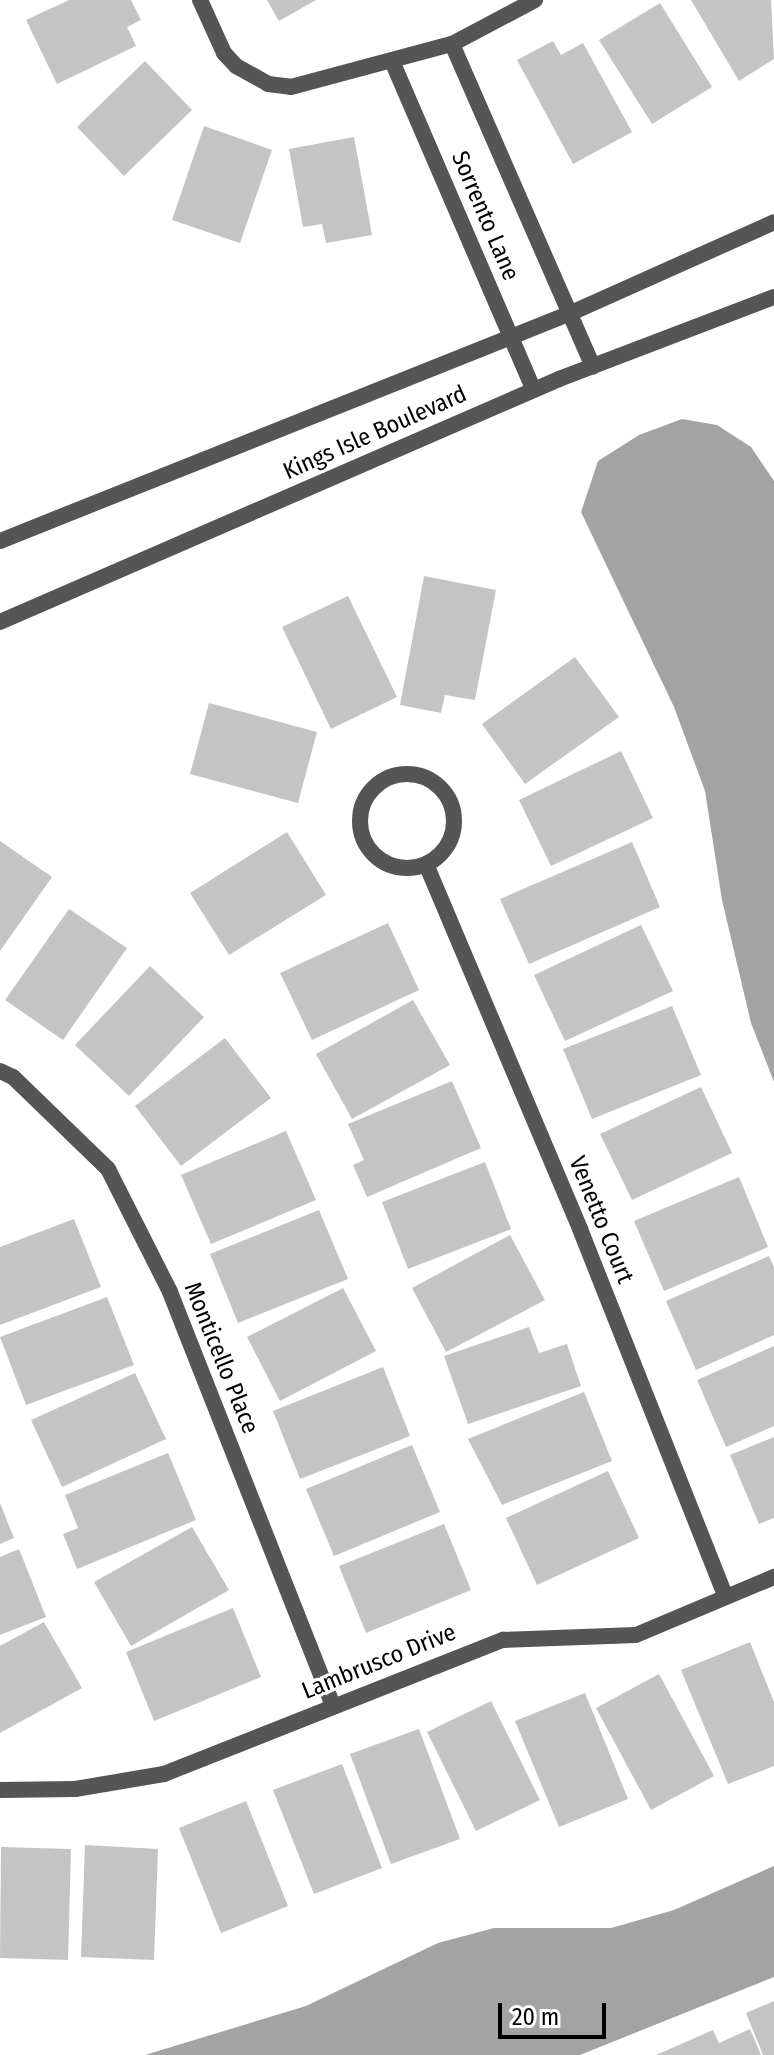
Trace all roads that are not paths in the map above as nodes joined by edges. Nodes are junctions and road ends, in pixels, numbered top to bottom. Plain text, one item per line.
1 (200, 0) edge
2 (535, 0) edge
3 (452, 44) junction
4 (392, 61) junction
5 (774, 222) edge
6 (774, 297) edge
7 (571, 313) junction
8 (511, 337) junction
9 (593, 366) junction
10 (534, 390) junction
11 (0, 541) edge
12 (0, 622) edge
13 (426, 864) junction
14 (0, 1071) edge
15 (774, 1577) edge
16 (725, 1596) junction
17 (333, 1706) junction
18 (0, 1790) edge

1 - 4 street
2 - 3 street
3 - 4 street
3 - 7 street, Sorrento Lane
4 - 8 street, Sorrento Lane
5 - 7 street, Kings Isle Boulevard
6 - 9 street, Kings Isle Boulevard
7 - 8 street, Kings Isle Boulevard
7 - 9 street, Sorrento Lane
8 - 10 street, Sorrento Lane
8 - 11 street, Kings Isle Boulevard
9 - 10 street, Kings Isle Boulevard
10 - 12 street, Kings Isle Boulevard
13 - 13 street
13 - 16 street, Venetto Court
14 - 17 street, Monticello Place
15 - 16 street, Lambrusco Drive
16 - 17 street, Lambrusco Drive
17 - 18 street, Lambrusco Drive

